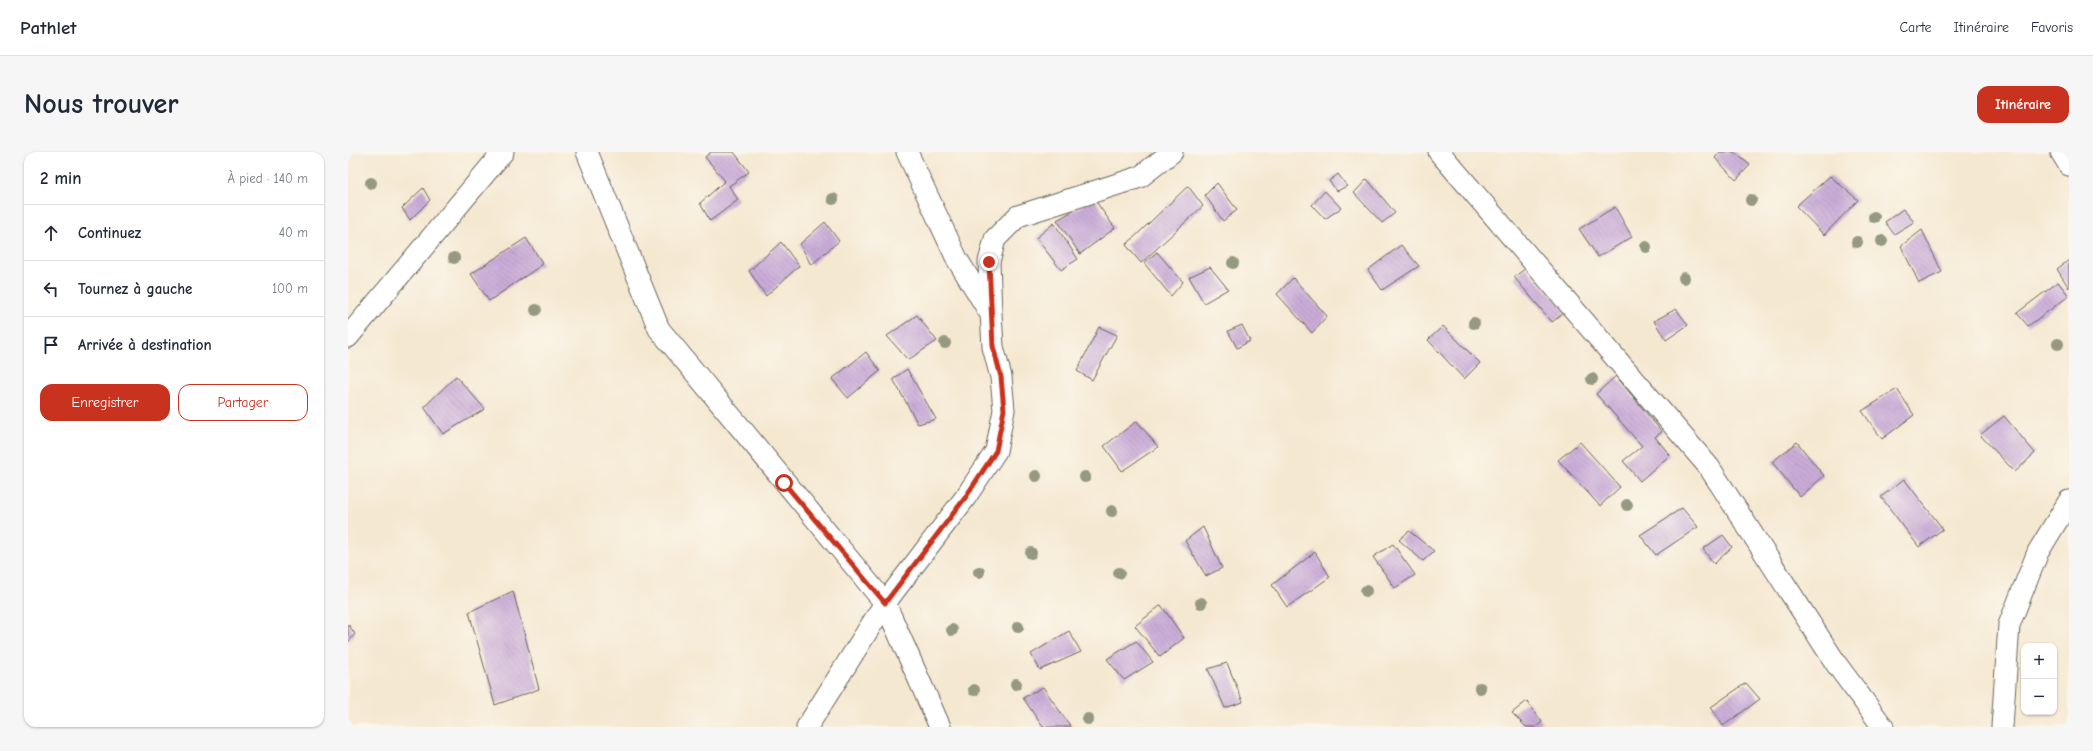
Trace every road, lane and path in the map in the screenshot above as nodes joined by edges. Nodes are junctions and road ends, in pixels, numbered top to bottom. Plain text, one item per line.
1 (503, 152) edge
2 (587, 152) edge
3 (907, 152) edge
4 (1172, 152) edge
5 (1439, 152) edge
6 (2061, 152) edge
7 (2069, 165) edge
8 (991, 313) junction
9 (348, 337) edge
10 (2069, 502) edge
11 (885, 603) junction
12 (807, 727) edge
13 (940, 727) edge
14 (1883, 727) edge
15 (2002, 727) edge

1 - 9 street
2 - 11 street
3 - 8 street
4 - 8 street
5 - 14 street
6 - 7 street
8 - 11 street
10 - 15 street
11 - 12 street
11 - 13 street

